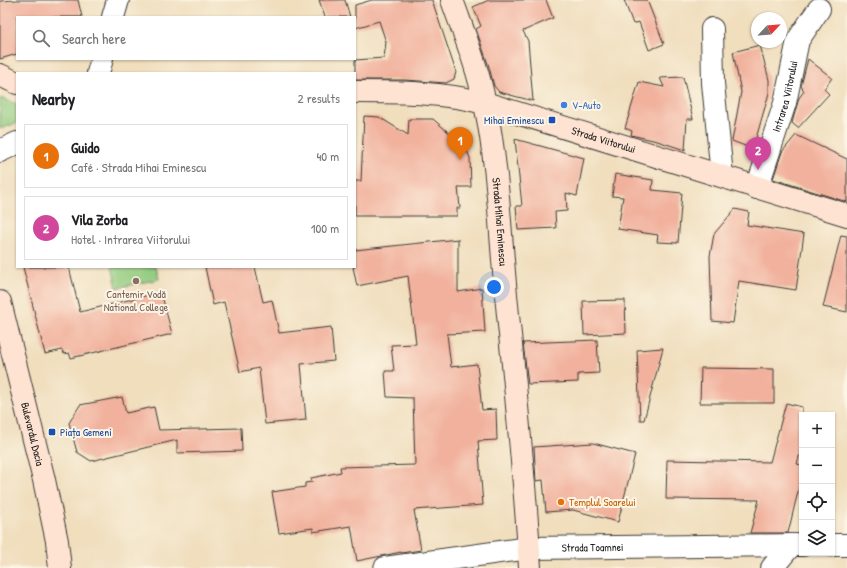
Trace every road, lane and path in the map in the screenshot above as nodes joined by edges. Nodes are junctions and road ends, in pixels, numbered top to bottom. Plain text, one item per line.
1 (118, 0) edge
2 (452, 0) edge
3 (819, 9) dead end
4 (113, 16) edge
5 (712, 28) dead end
6 (102, 60) edge
7 (98, 72) edge
8 (0, 75) edge
9 (16, 83) edge
10 (356, 92) edge
11 (485, 103) junction
12 (16, 143) edge
13 (0, 151) edge
14 (722, 176) junction
15 (757, 188) junction
16 (847, 215) edge
17 (0, 302) edge
18 (797, 545) edge
19 (835, 545) edge
20 (847, 545) edge
21 (529, 558) edge
22 (60, 568) edge
23 (385, 568) edge
24 (772, 568) edge

1 - 4 street
2 - 11 main road, Strada Mihai Eminescu
3 - 15 street, Intrarea Viitorului
5 - 14 street
6 - 7 street
8 - 9 main road
10 - 11 main road, Strada Viitorului
11 - 14 main road, Strada Viitorului
11 - 21 main road, Strada Mihai Eminescu
12 - 13 street
14 - 15 main road, Strada Viitorului
15 - 16 main road, Strada Viitorului
17 - 22 main road, Bulevardul Dacia
18 - 21 street, Strada Toamnei
18 - 24 street
19 - 20 street
21 - 23 street, Strada Toamnei

